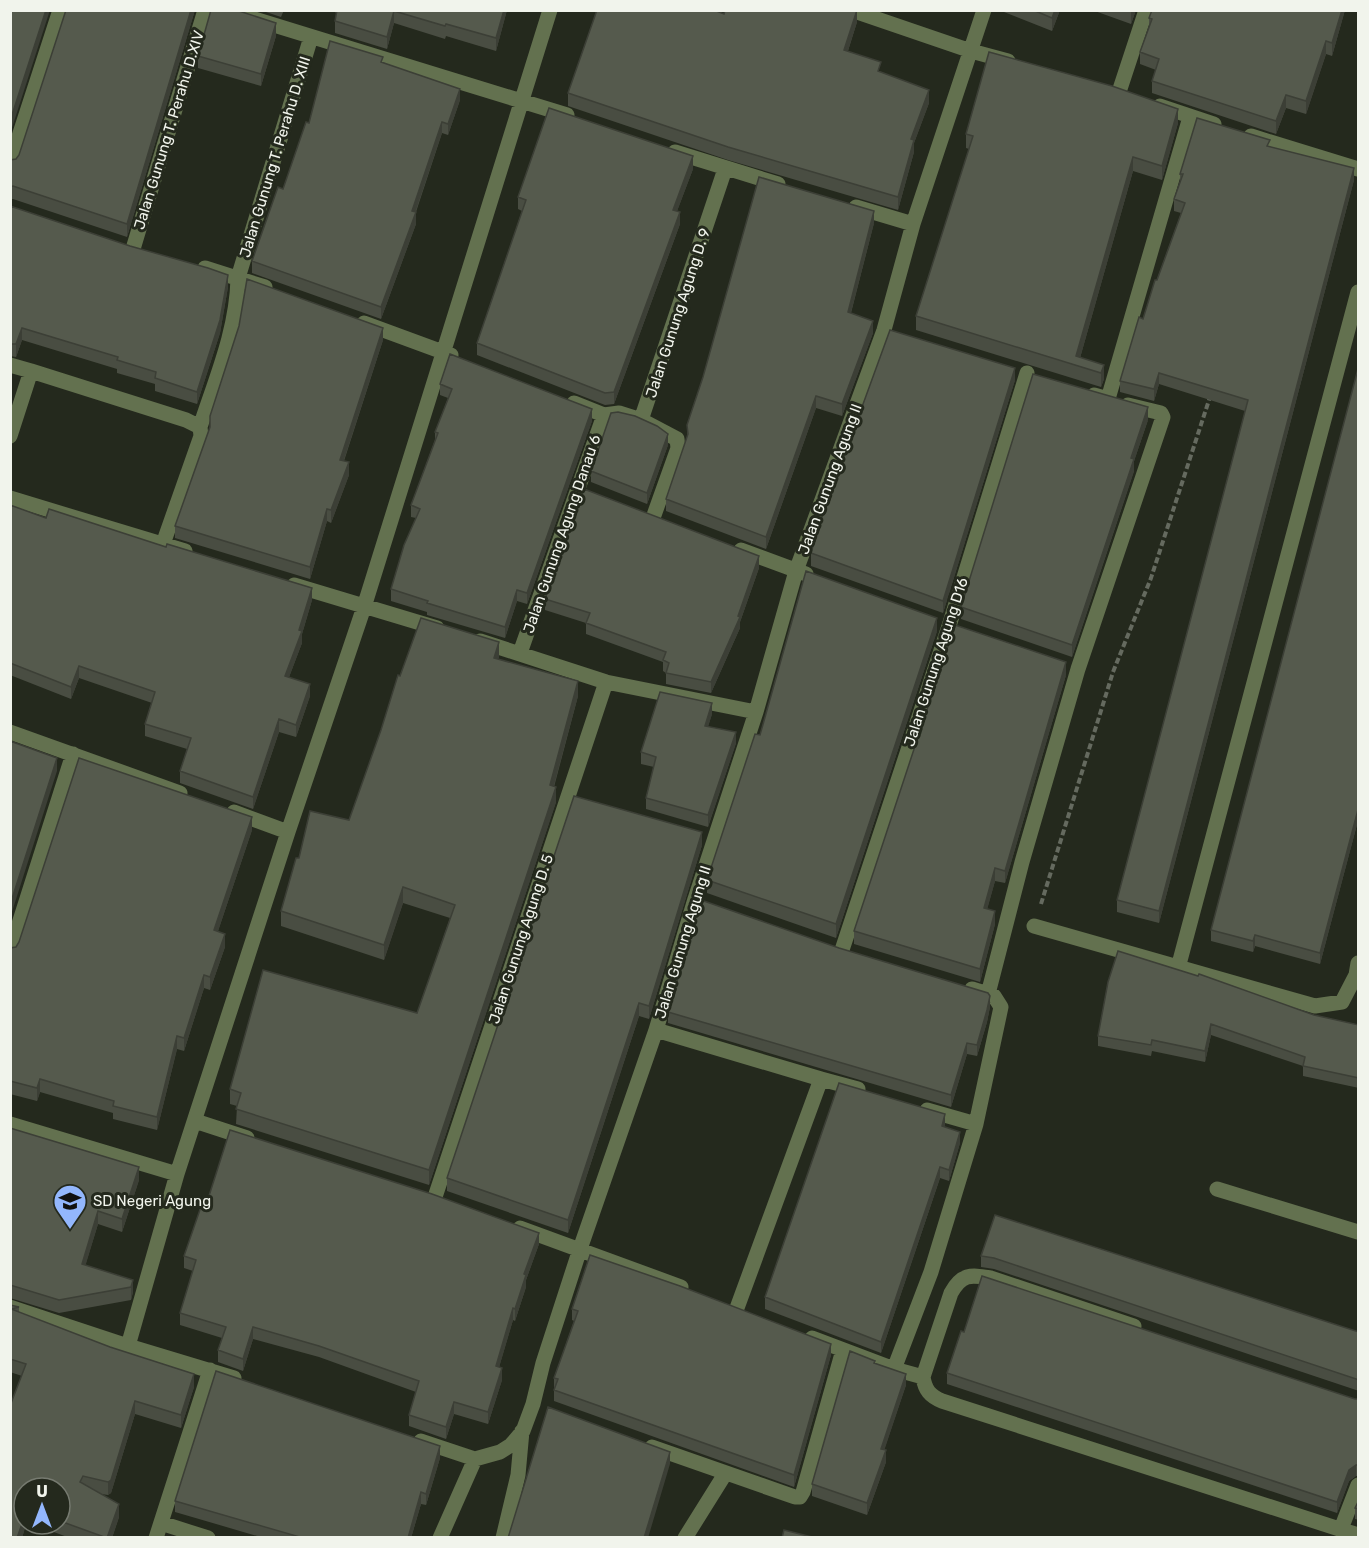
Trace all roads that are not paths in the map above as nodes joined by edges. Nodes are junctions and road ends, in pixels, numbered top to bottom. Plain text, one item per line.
1 (60, 10) edge
2 (205, 10) edge
3 (225, 10) edge
4 (550, 10) edge
5 (851, 10) edge
6 (984, 10) edge
7 (1146, 10) edge
8 (311, 37) junction
9 (971, 51) junction
10 (1022, 65) edge
11 (1119, 92) edge
12 (521, 100) junction
13 (1150, 102) edge
14 (1190, 117) junction
15 (583, 121) edge
16 (660, 146) edge
17 (10, 164) edge
18 (725, 169) junction
19 (1359, 169) edge
20 (789, 187) edge
21 (845, 204) edge
22 (913, 224) junction
23 (133, 248) edge
24 (186, 263) edge
25 (238, 278) junction
26 (1359, 292) edge
27 (282, 293) edge
28 (347, 317) edge
29 (442, 352) junction
30 (469, 362) edge
31 (10, 364) edge
32 (31, 371) junction
33 (1027, 373) dead end
34 (1078, 389) edge
35 (562, 399) edge
36 (1108, 399) junction
37 (604, 415) junction
38 (641, 420) junction
39 (200, 427) junction
40 (10, 436) edge
41 (10, 498) edge
42 (653, 518) edge
43 (163, 544) junction
44 (730, 546) edge
45 (197, 555) edge
46 (796, 571) junction
47 (275, 579) edge
48 (818, 579) edge
49 (364, 606) junction
50 (520, 653) junction
51 (606, 682) junction
52 (756, 712) junction
53 (10, 732) edge
54 (73, 754) junction
55 (191, 797) edge
56 (223, 808) edge
57 (288, 832) junction
58 (1034, 926) road end
59 (842, 949) edge
60 (10, 952) edge
61 (1359, 963) edge
62 (1178, 968) junction
63 (954, 984) edge
64 (994, 998) junction
65 (656, 1030) junction
66 (821, 1079) junction
67 (876, 1095) edge
68 (909, 1105) edge
69 (195, 1121) junction
70 (10, 1124) edge
71 (976, 1124) junction
72 (257, 1142) edge
73 (177, 1174) junction
74 (1217, 1189) dead end
75 (435, 1197) edge
76 (502, 1221) edge
77 (1359, 1232) edge
78 (580, 1250) junction
79 (695, 1292) edge
80 (10, 1307) edge
81 (737, 1308) edge
82 (1147, 1330) edge
83 (801, 1333) edge
84 (128, 1346) junction
85 (843, 1350) junction
86 (210, 1370) junction
87 (894, 1370) junction
88 (923, 1377) junction
89 (243, 1381) edge
90 (522, 1431) junction
91 (409, 1437) edge
92 (640, 1443) edge
93 (475, 1460) junction
94 (725, 1474) junction
95 (1359, 1485) edge
96 (1341, 1529) junction
97 (158, 1530) edge
98 (1359, 1535) edge
99 (208, 1538) edge
100 (440, 1538) edge
101 (503, 1538) edge
102 (685, 1538) edge

1 - 17 street
2 - 23 street, Jalan Gunung T. Perahu D.XIV
3 - 8 street
4 - 12 street
5 - 9 street
6 - 9 street, Jalan Gunung Agung II
7 - 11 street
8 - 12 street
8 - 25 street, Jalan Gunung T. Perahu D. XIII
9 - 10 street
9 - 22 street, Jalan Gunung Agung II
12 - 15 street
12 - 29 street
13 - 14 street
14 - 19 street
14 - 36 street
16 - 18 street
18 - 20 street
18 - 38 street, Jalan Gunung Agung D. 9
21 - 22 street
22 - 46 street, Jalan Gunung Agung II
24 - 25 street
25 - 27 street
25 - 39 street, Jalan Gunung T. Perahu D. XIII
26 - 62 street
28 - 29 street
29 - 30 street
29 - 49 street
31 - 32 street
32 - 39 street
32 - 40 street
33 - 59 street, Jalan Gunung Agung D16
34 - 36 street
35 - 37 street
36 - 64 street
37 - 38 street
37 - 50 street, Jalan Gunung Agung Danau 6
38 - 42 street
39 - 43 street, Jalan Gunung T. Perahu D. XIII
41 - 43 street
43 - 45 street
44 - 46 street
46 - 48 street
46 - 52 street, Jalan Gunung Agung II
47 - 49 street
49 - 50 street
49 - 57 street
50 - 51 street
51 - 52 street
51 - 75 street, Jalan Gunung Agung D. 5
52 - 65 street, Jalan Gunung Agung II
53 - 54 street
54 - 55 street
54 - 60 street
56 - 57 street
57 - 69 street
58 - 62 street
61 - 62 street
63 - 64 street
64 - 71 street
65 - 66 street
65 - 78 street, Jalan Gunung Agung II
66 - 67 street
66 - 81 street
68 - 71 street
69 - 72 street
69 - 73 street
70 - 73 street
71 - 87 street
73 - 84 street
74 - 77 street
76 - 78 street
78 - 79 street
78 - 90 street, Jalan Gunung Agung II
80 - 84 street
82 - 88 street
83 - 85 street
84 - 86 street
85 - 87 street
85 - 94 street
86 - 89 street
86 - 97 street
87 - 88 street
88 - 96 street
90 - 93 street, Jalan Gunung Agung II
90 - 101 street
91 - 93 street
92 - 94 street
93 - 100 street
94 - 102 street
95 - 96 street
96 - 98 street
97 - 99 street

